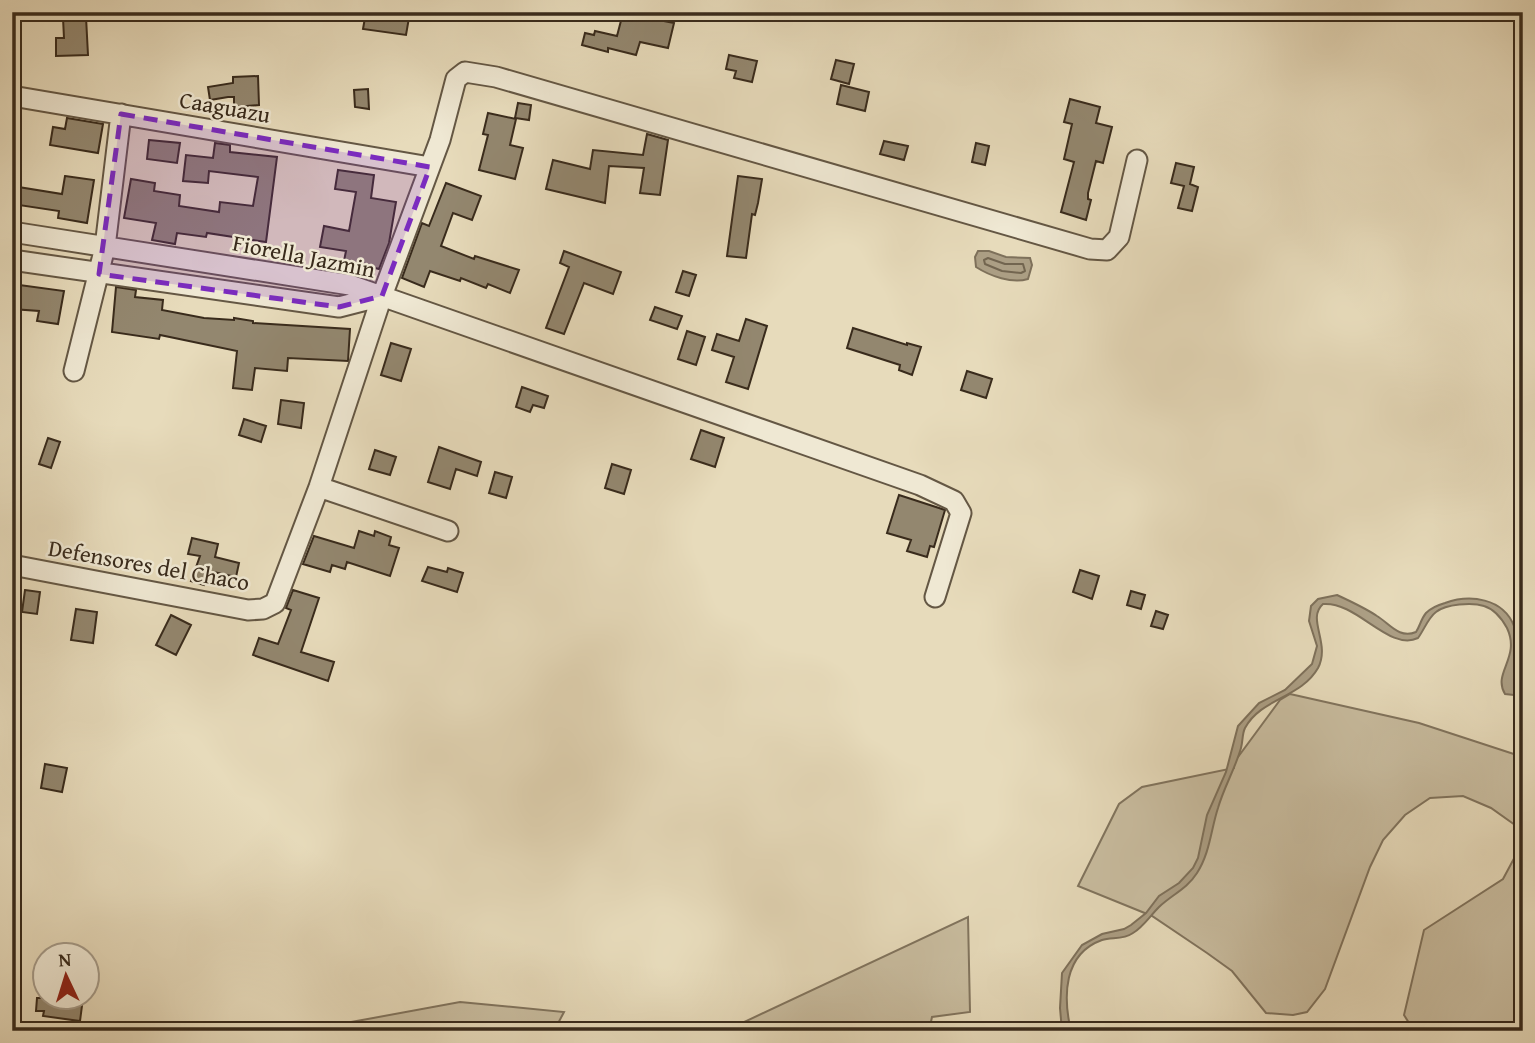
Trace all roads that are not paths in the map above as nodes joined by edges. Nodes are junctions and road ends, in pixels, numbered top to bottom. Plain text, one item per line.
1 (12, 96) edge
2 (121, 114) junction
3 (1137, 160) dead end
4 (430, 167) junction
5 (12, 232) edge
6 (105, 247) junction
7 (12, 260) edge
8 (99, 274) junction
9 (382, 296) junction
10 (74, 371) dead end
11 (319, 487) junction
12 (448, 531) dead end
13 (12, 565) edge
14 (936, 597) dead end

1 - 2 street, Caaguazu
2 - 4 street, Caaguazu
2 - 6 street
3 - 4 street
4 - 9 street
5 - 6 street, Fiorella Jazmin
6 - 8 street
6 - 9 street, Fiorella Jazmin
7 - 8 street, Fiorella Jazmin
8 - 9 street, Fiorella Jazmin
8 - 10 street
9 - 11 street
9 - 14 street
11 - 12 street
11 - 13 street, Defensores del Chaco

